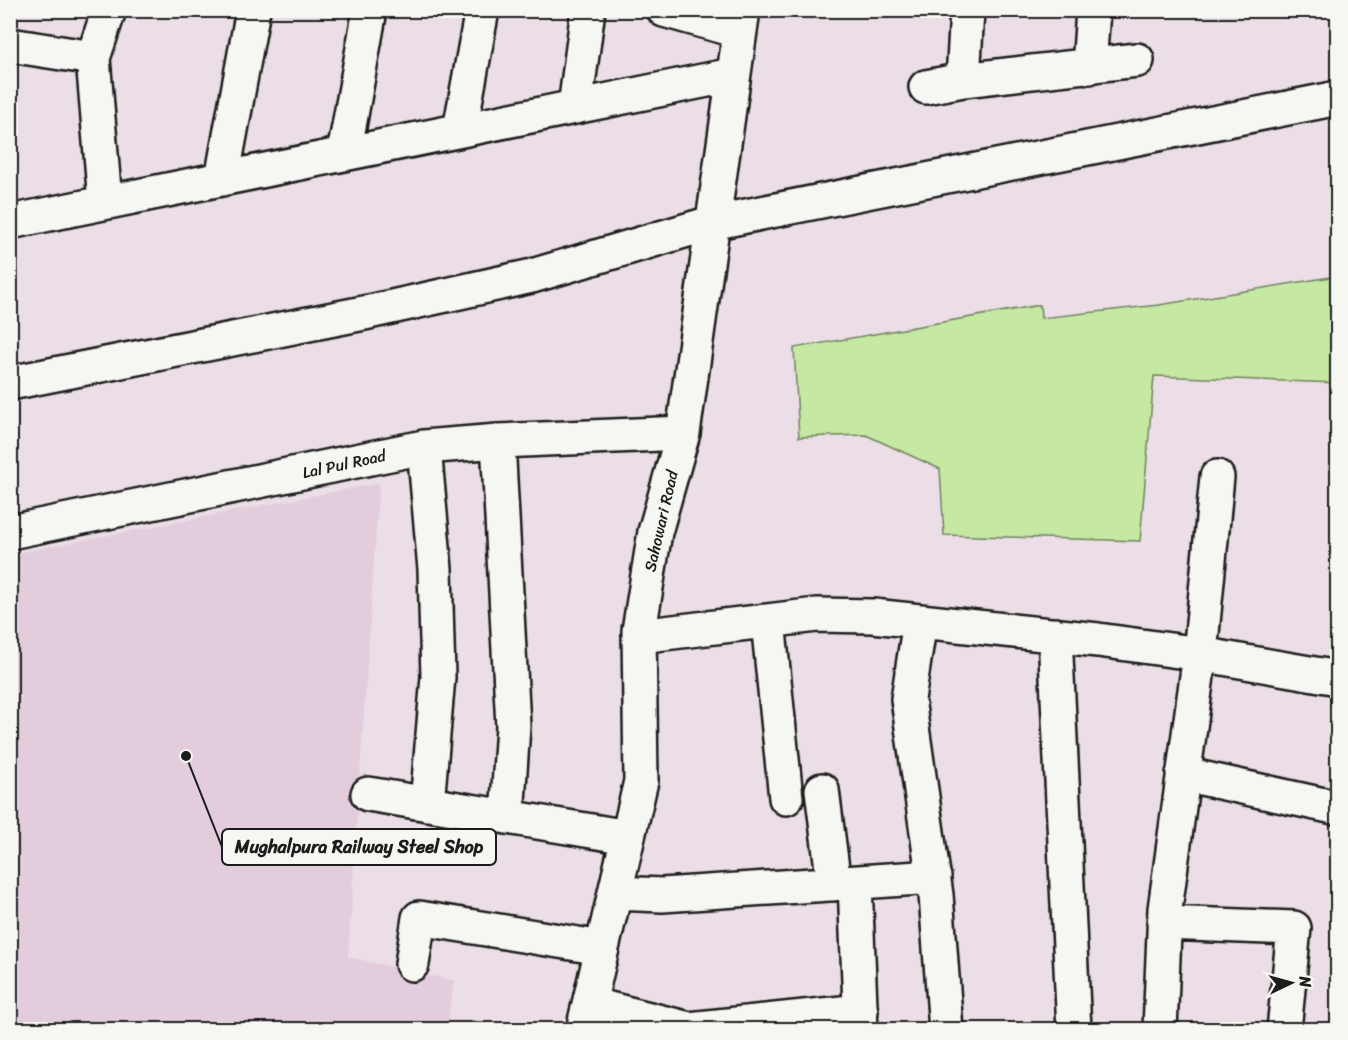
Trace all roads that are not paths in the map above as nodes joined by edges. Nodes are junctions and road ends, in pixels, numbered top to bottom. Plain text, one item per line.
1 (109, 10) edge
2 (254, 10) edge
3 (370, 10) edge
4 (482, 10) edge
5 (588, 10) edge
6 (967, 10) edge
7 (1093, 10) edge
8 (675, 12) edge
9 (741, 21) edge
10 (10, 45) edge
11 (93, 58) junction
12 (1137, 60) dead end
13 (1089, 67) junction
14 (732, 75) junction
15 (963, 80) junction
16 (926, 87) dead end
17 (1338, 98) edge
18 (574, 107) junction
19 (460, 130) junction
20 (344, 154) junction
21 (222, 179) junction
22 (105, 202) junction
23 (10, 222) edge
24 (711, 223) junction
25 (10, 383) edge
26 (683, 433) junction
27 (498, 441) junction
28 (424, 447) junction
29 (1217, 477) dead end
30 (10, 532) edge
31 (768, 621) junction
32 (920, 621) junction
33 (1055, 635) junction
34 (639, 636) junction
35 (1200, 654) junction
36 (1338, 678) edge
37 (1183, 774) junction
38 (822, 790) dead end
39 (368, 794) dead end
40 (786, 798) dead end
41 (427, 804) junction
42 (1338, 808) edge
43 (507, 817) junction
44 (628, 837) junction
45 (934, 877) junction
46 (845, 883) junction
47 (615, 893) junction
48 (1164, 923) junction
49 (602, 948) junction
50 (412, 964) dead end
51 (586, 1017) edge
52 (861, 1020) edge
53 (946, 1029) edge
54 (1074, 1029) edge
55 (1160, 1029) edge
56 (1284, 1029) edge

1 - 11 street
2 - 21 street
3 - 20 street
4 - 19 street
5 - 18 street
6 - 15 street
7 - 13 street
8 - 9 street
9 - 14 street, Sahowari Road
10 - 11 street
11 - 22 street
12 - 13 street
13 - 15 street
14 - 18 street
14 - 24 street, Sahowari Road
15 - 16 street
17 - 24 street
18 - 19 street
19 - 20 street
20 - 21 street
21 - 22 street
22 - 23 street
24 - 25 street
24 - 26 street, Sahowari Road
26 - 27 street, Lal Pul Road
26 - 34 street, Sahowari Road
27 - 28 street, Lal Pul Road
27 - 43 street
28 - 30 street, Lal Pul Road
28 - 41 street
29 - 35 street
31 - 32 street
31 - 34 street
31 - 40 street
32 - 33 street
32 - 45 street
33 - 35 street
33 - 54 street
34 - 44 street, Sahowari Road
35 - 36 street
35 - 37 street
37 - 42 street
37 - 48 street
38 - 46 street
39 - 41 street
41 - 43 street
43 - 44 street
44 - 47 street, Sahowari Road
45 - 46 street
45 - 53 street
46 - 47 street
46 - 52 street
47 - 49 street, Sahowari Road
48 - 55 street
48 - 56 street
49 - 50 street
49 - 51 street, Sahowari Road
51 - 52 street

